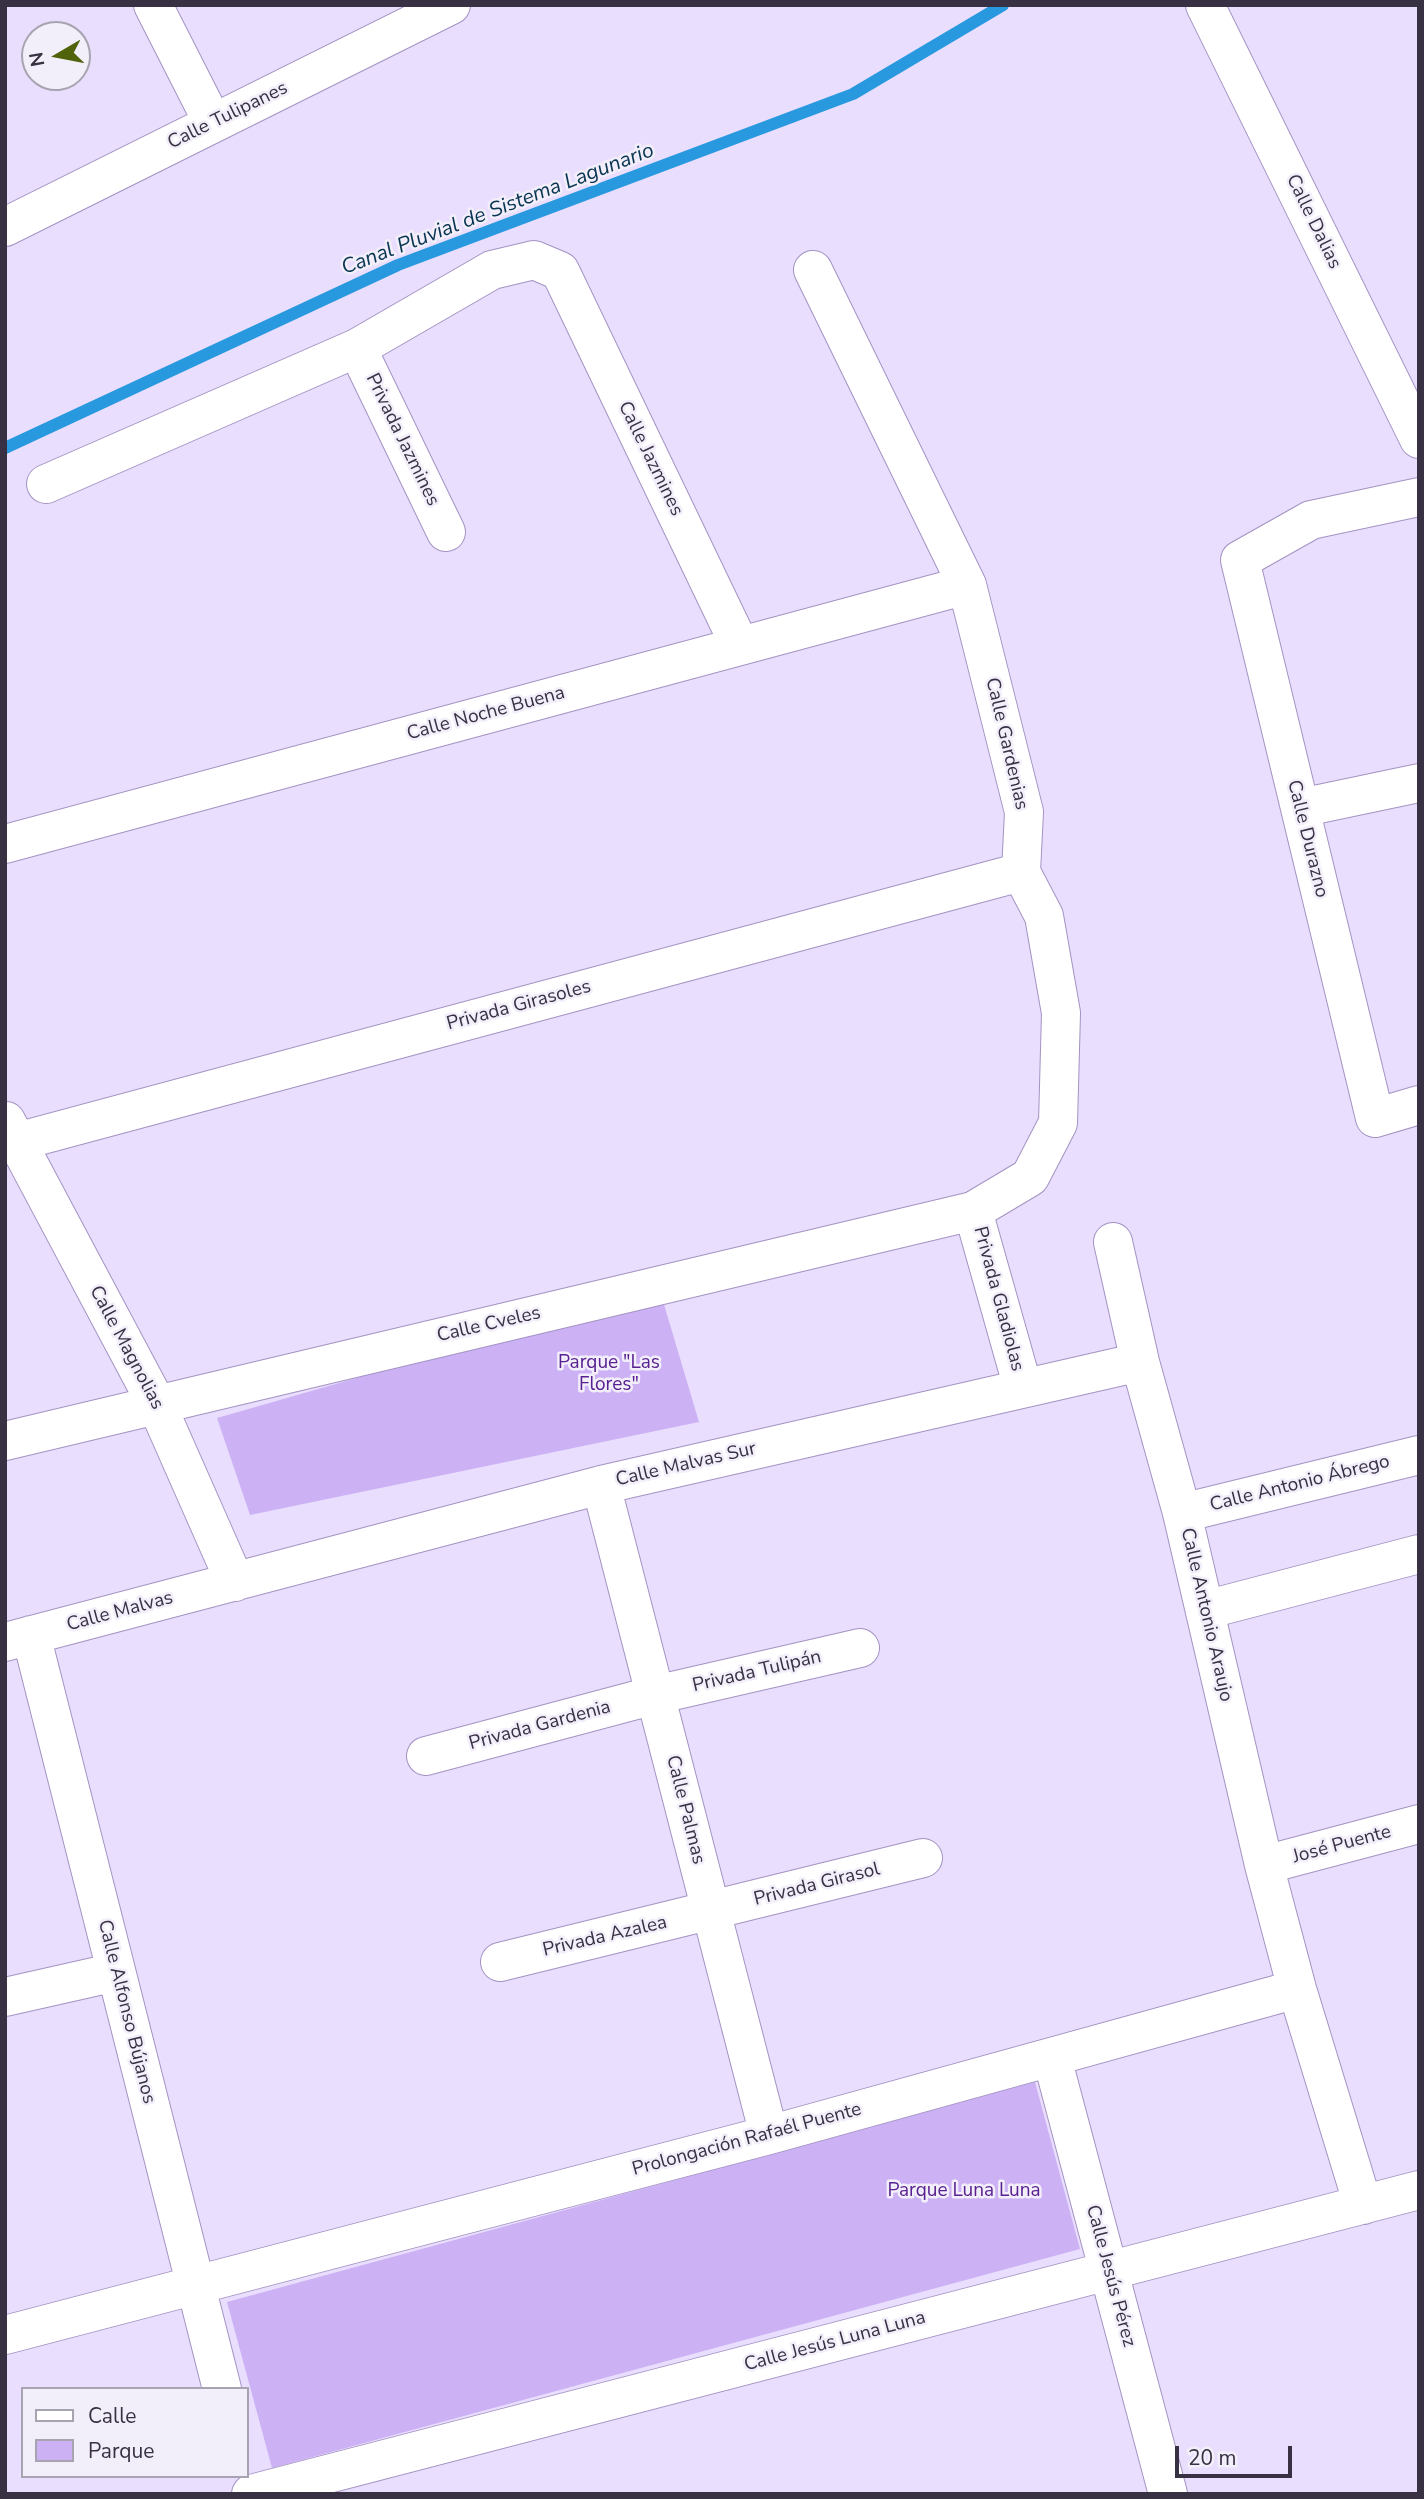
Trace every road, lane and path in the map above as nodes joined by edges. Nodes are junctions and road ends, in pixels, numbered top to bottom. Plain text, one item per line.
1 (153, 5) edge
2 (451, 5) edge
3 (1205, 5) edge
4 (214, 123) junction
5 (5, 227) edge
6 (813, 270) dead end
7 (357, 348) junction
8 (1418, 432) edge
9 (46, 484) dead end
10 (1419, 497) edge
11 (446, 532) dead end
12 (967, 585) junction
13 (740, 646) junction
14 (1419, 783) edge
15 (1300, 808) junction
16 (5, 844) edge
17 (1021, 872) junction
18 (1419, 1105) edge
19 (9, 1136) edge
20 (974, 1211) junction
21 (1113, 1242) dead end
22 (1140, 1362) junction
23 (1023, 1388) junction
24 (156, 1403) junction
25 (5, 1441) edge
26 (1419, 1455) edge
27 (601, 1485) junction
28 (1182, 1513) junction
29 (1419, 1553) edge
30 (235, 1582) junction
31 (1205, 1610) junction
32 (18, 1639) edge
33 (860, 1648) dead end
34 (655, 1695) junction
35 (426, 1756) dead end
36 (1419, 1824) edge
37 (923, 1858) dead end
38 (1264, 1865) junction
39 (711, 1912) junction
40 (499, 1962) dead end
41 (116, 1972) junction
42 (1297, 1989) junction
43 (5, 1997) edge
44 (1052, 2058) junction
45 (769, 2135) junction
46 (1419, 2190) edge
47 (1363, 2205) junction
48 (1108, 2271) junction
49 (195, 2285) junction
50 (5, 2335) edge
51 (221, 2387) edge
52 (250, 2494) edge
53 (1168, 2494) edge

1 - 4 street
2 - 4 street, Calle Tulipanes
3 - 8 street, Calle Dalias
4 - 5 street, Calle Tulipanes
6 - 12 street, Calle Gardenias
7 - 9 street
7 - 11 street, Privada Jazmines
7 - 13 street, Calle Jazmines
10 - 15 street, Calle Durazno
12 - 13 street, Calle Noche Buena
12 - 17 street, Calle Gardenias
13 - 16 street, Calle Noche Buena
14 - 15 street
15 - 18 street, Calle Durazno
17 - 19 street, Privada Girasoles
17 - 20 street
19 - 24 street, Calle Magnolias
20 - 23 street, Privada Gladiolas
20 - 24 street, Calle Cveles
21 - 22 street, Calle Antonio Araujo
22 - 23 street, Calle Malvas Sur
22 - 28 street, Calle Antonio Araujo
23 - 27 street, Calle Malvas Sur
24 - 25 street, Calle Cveles
24 - 30 street, Calle Magnolias
26 - 28 street, Calle Antonio Ábrego
27 - 30 street, Calle Malvas Sur
27 - 34 street, Calle Palmas
28 - 31 street, Calle Antonio Araujo
29 - 31 street
30 - 32 street, Calle Malvas
31 - 38 street, Calle Antonio Araujo
32 - 41 street, Calle Alfonso Bújanos
33 - 34 street, Privada Tulipán
34 - 35 street, Privada Gardenia
34 - 39 street, Calle Palmas
36 - 38 street, José Puente
37 - 39 street, Privada Girasol
38 - 42 street, Calle Antonio Araujo
39 - 40 street, Privada Azalea
39 - 45 street, Calle Palmas
41 - 43 street
41 - 49 street, Calle Alfonso Bújanos
42 - 44 street, Prolongación Rafaél Puente
42 - 47 street, Calle Antonio Araujo
44 - 45 street, Prolongación Rafaél Puente
44 - 48 street, Calle Jesús Pérez
45 - 49 street, Prolongación Rafaél Puente
46 - 47 street, Calle Jesús Luna Luna
47 - 48 street, Calle Jesús Luna Luna
48 - 52 street, Calle Jesús Luna Luna
48 - 53 street, Calle Jesús Pérez
49 - 50 street, Prolongación Rafaél Puente
49 - 51 street, Calle Alfonso Bújanos

